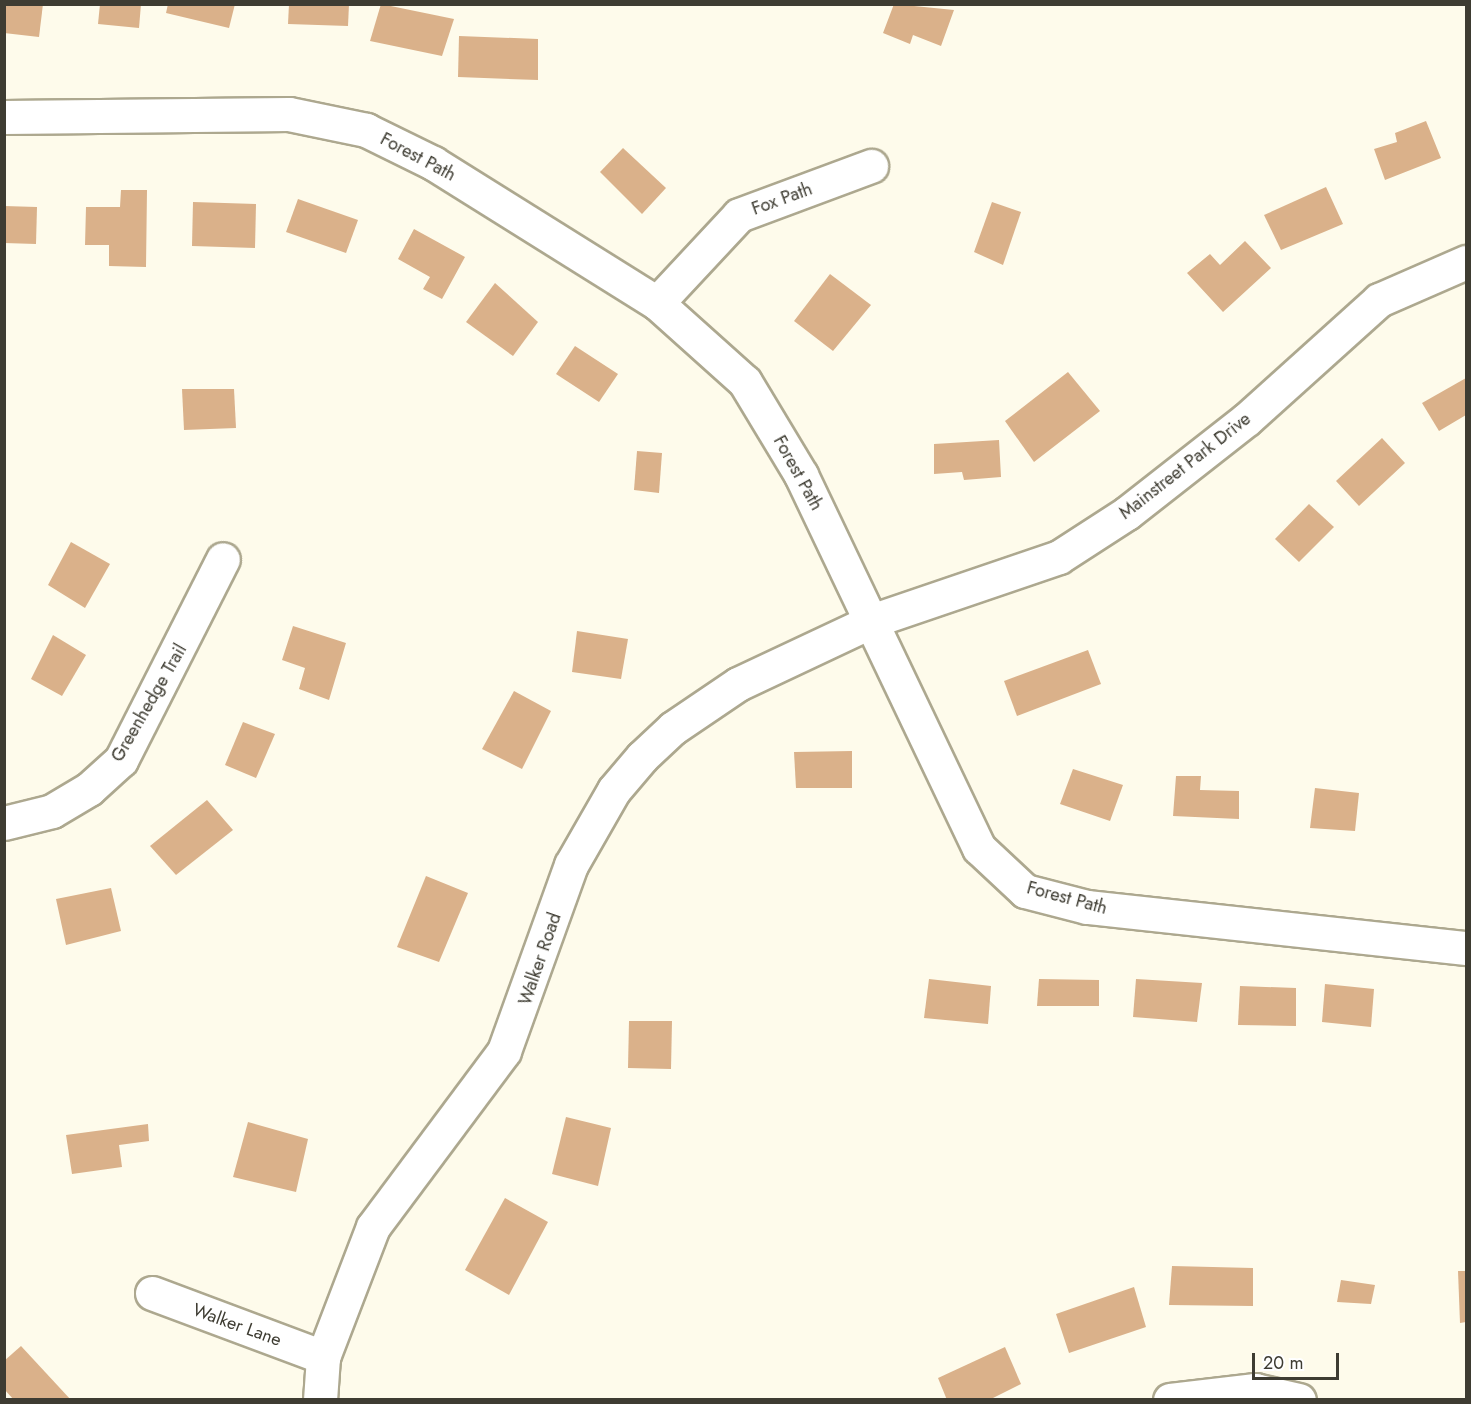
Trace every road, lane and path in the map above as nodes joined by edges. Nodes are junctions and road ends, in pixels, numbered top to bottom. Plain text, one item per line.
1 (4, 117) edge
2 (871, 166) dead end
3 (1467, 262) edge
4 (657, 303) junction
5 (224, 559) dead end
6 (874, 620) junction
7 (4, 823) edge
8 (1467, 948) edge
9 (152, 1293) dead end
10 (322, 1357) junction
11 (320, 1400) edge
12 (1170, 1400) edge
13 (1299, 1400) edge

1 - 4 street, Forest Path
2 - 4 street, Fox Path
3 - 6 street, Mainstreet Park Drive
4 - 6 street, Forest Path
5 - 7 street, Greenhedge Trail
6 - 8 street, Forest Path
6 - 10 street, Walker Road
9 - 10 street, Walker Lane
10 - 11 street, Walker Road
12 - 13 street

